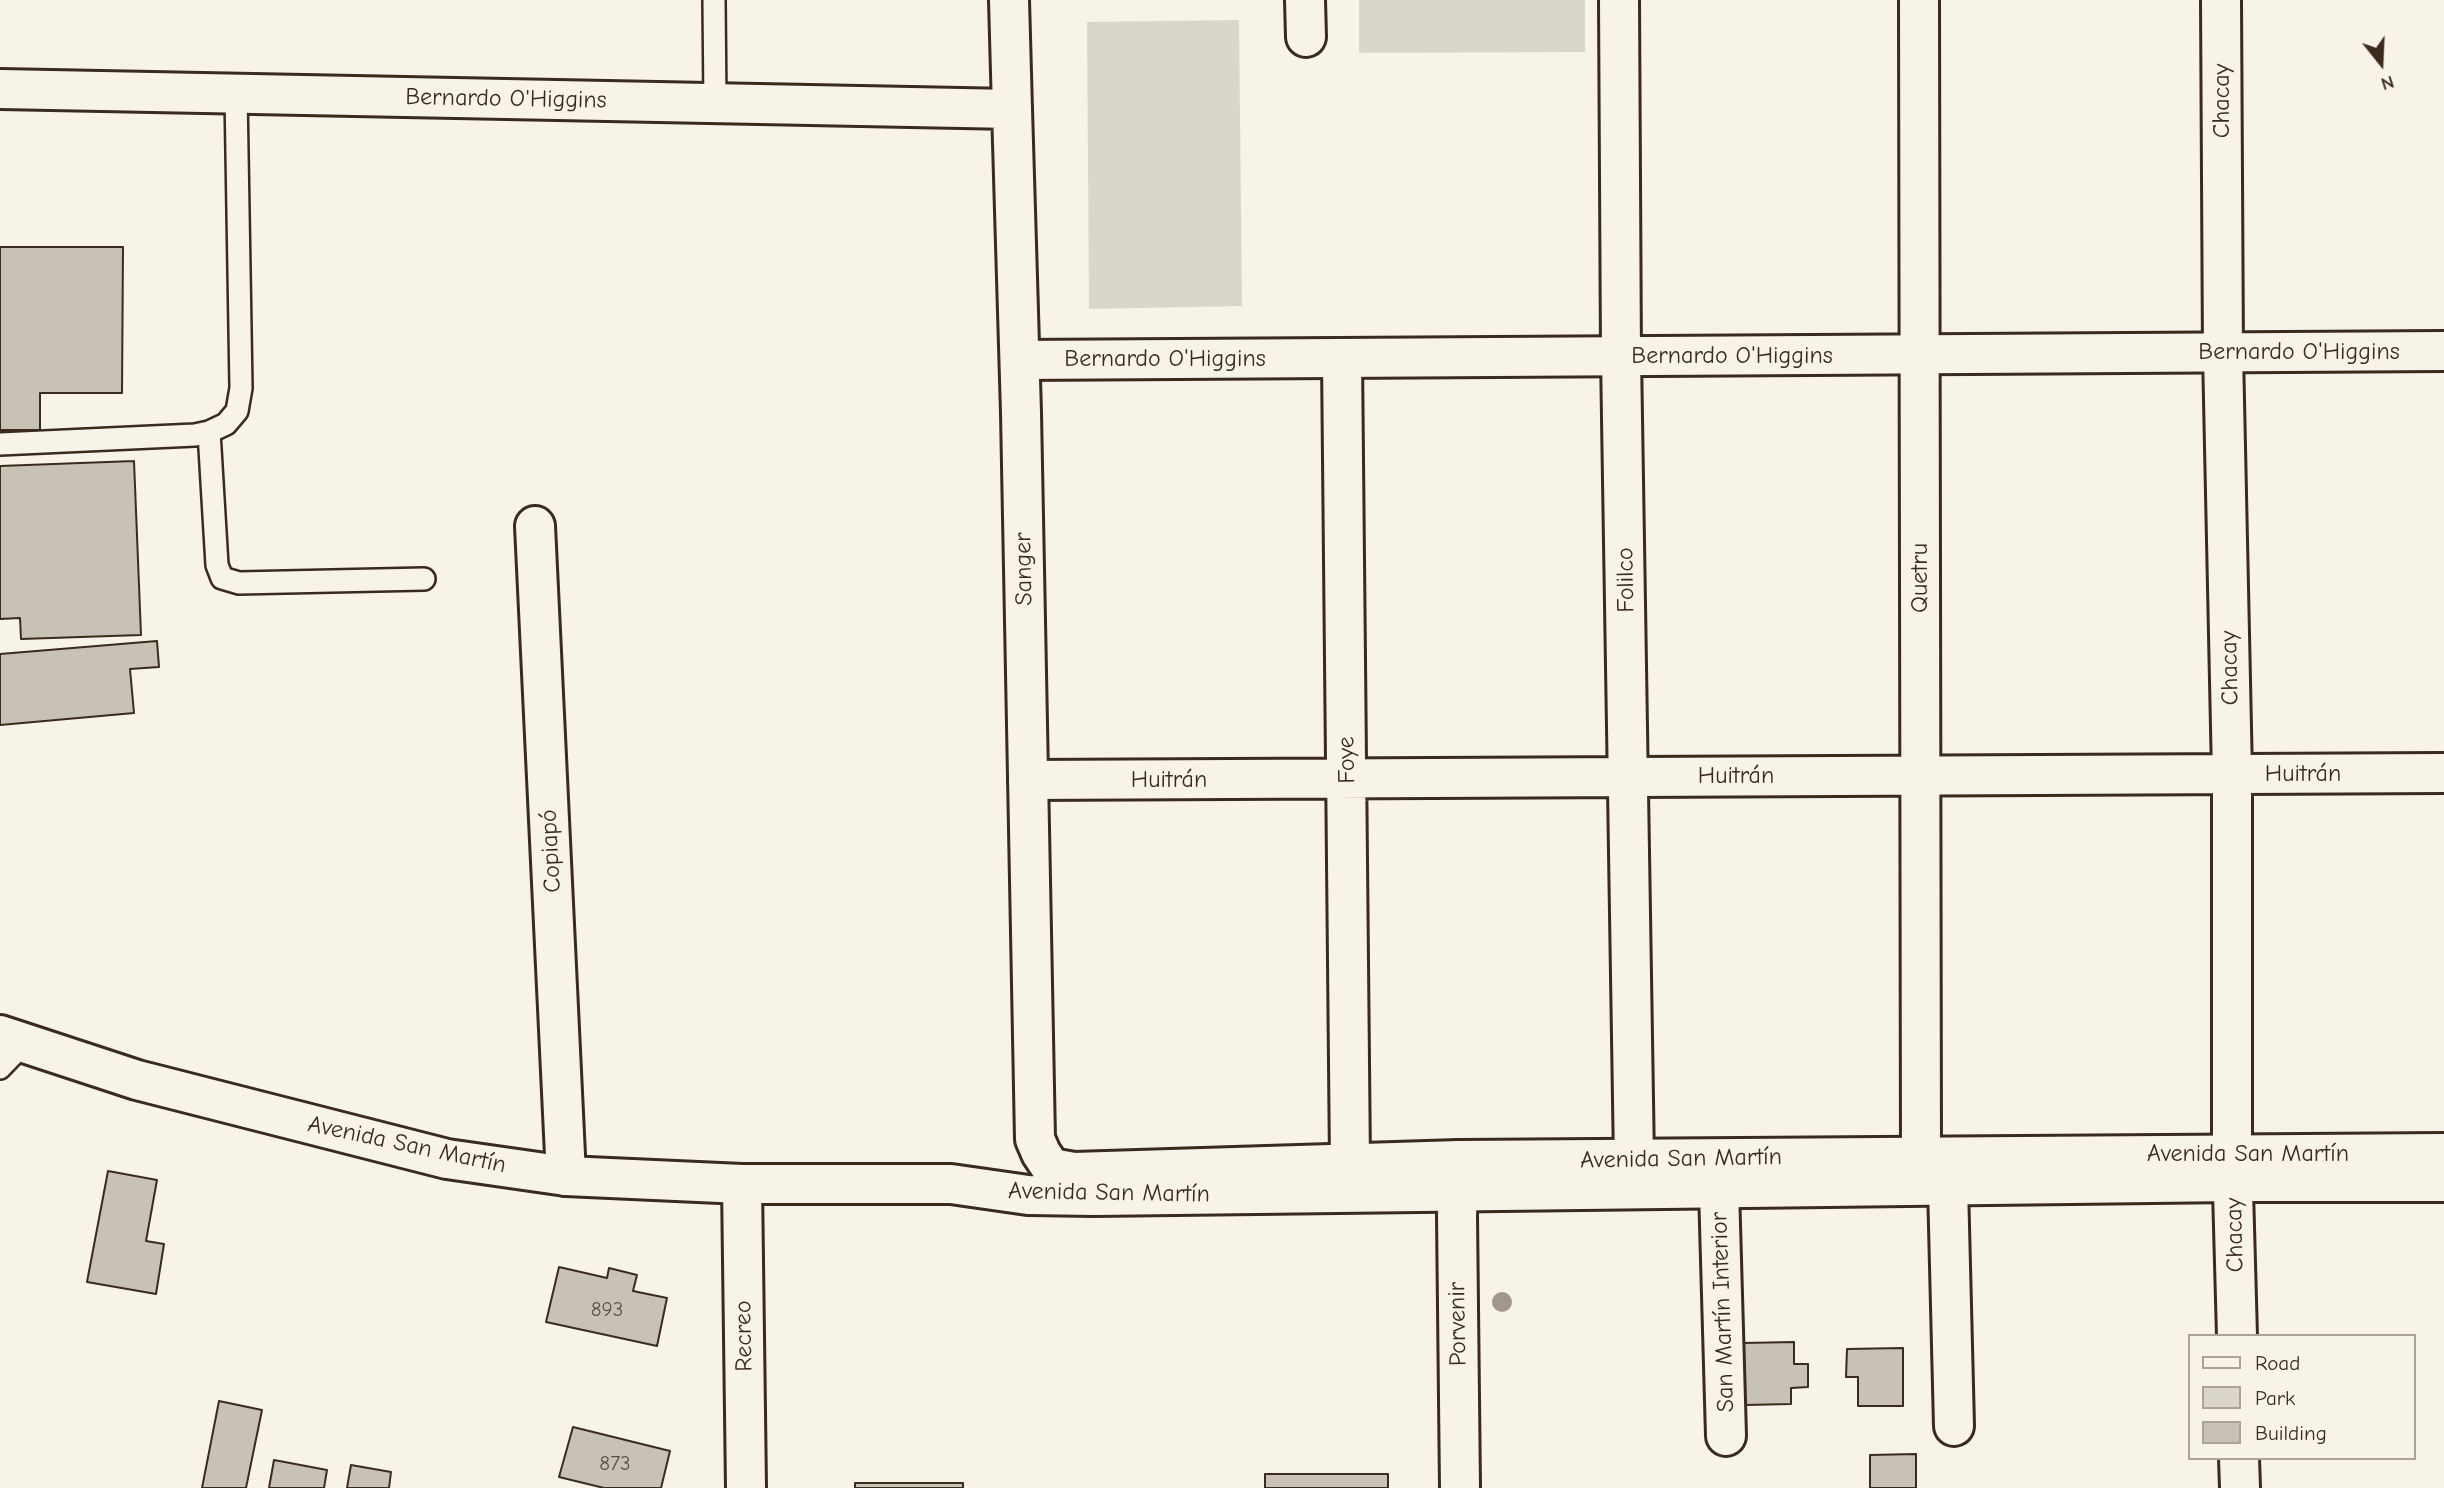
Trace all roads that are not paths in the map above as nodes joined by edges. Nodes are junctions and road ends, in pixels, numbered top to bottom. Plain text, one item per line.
1 (714, 0) edge
2 (1009, 0) edge
3 (1619, 0) edge
4 (1919, 0) edge
5 (2221, 0) edge
6 (0, 89) edge
7 (236, 94) junction
8 (715, 103) junction
9 (1012, 109) junction
10 (2444, 351) edge
11 (2223, 353) junction
12 (1920, 355) junction
13 (1621, 356) junction
14 (1342, 358) junction
15 (1020, 360) junction
16 (209, 432) junction
17 (0, 444) edge
18 (535, 526) dead end
19 (424, 579) dead end
20 (2444, 773) edge
21 (2232, 774) junction
22 (1920, 775) junction
23 (1629, 777) junction
24 (1347, 778) junction
25 (1028, 780) junction
26 (8, 1049) edge
27 (1035, 1139) junction
28 (2444, 1153) edge
29 (1922, 1155) junction
30 (1634, 1161) junction
31 (1350, 1163) junction
32 (2233, 1168) junction
33 (566, 1176) junction
34 (1458, 1177) junction
35 (2444, 1182) edge
36 (742, 1184) junction
37 (951, 1184) junction
38 (1948, 1186) junction
39 (1719, 1189) junction
40 (2237, 1334) edge
41 (1954, 1426) dead end
42 (1727, 1436) dead end
43 (2239, 1460) edge
44 (747, 1488) edge
45 (1460, 1488) edge
46 (2240, 1488) edge

1 - 8 lane
2 - 9 street, Sanger
3 - 13 street, Folilco
4 - 12 street, Quetru
5 - 11 street, Chacay
6 - 7 street, Bernardo O'Higgins
7 - 8 street, Bernardo O'Higgins
7 - 16 lane
8 - 9 street, Bernardo O'Higgins
9 - 15 street, Sanger
10 - 11 street, Bernardo O'Higgins
11 - 12 street, Bernardo O'Higgins
11 - 21 street, Chacay
12 - 13 street, Bernardo O'Higgins
12 - 22 street, Quetru
13 - 14 street, Bernardo O'Higgins
13 - 23 street, Folilco
14 - 15 street, Bernardo O'Higgins
14 - 24 street, Foye
15 - 25 street, Sanger
16 - 17 lane
16 - 19 lane
18 - 33 street, Copiapó
20 - 21 street, Huitrán
21 - 22 street, Huitrán
21 - 32 street, Chacay
22 - 23 street, Huitrán
22 - 29 street, Quetru
23 - 24 street, Huitrán
23 - 30 street, Folilco
24 - 25 street, Huitrán
24 - 31 street, Foye
25 - 27 street, Sanger
26 - 33 street, Avenida San Martín
27 - 31 street, Avenida San Martín
27 - 37 street, Avenida San Martín
28 - 32 street, Avenida San Martín
29 - 30 street, Avenida San Martín
29 - 32 street, Avenida San Martín
30 - 34 street, Avenida San Martín
31 - 34 street, Avenida San Martín
32 - 35 street, Avenida San Martín
32 - 38 street, Avenida San Martín
32 - 40 street, Chacay
33 - 36 street, Avenida San Martín
34 - 37 street, Avenida San Martín
34 - 39 street, Avenida San Martín
34 - 45 street, Porvenir
36 - 37 street, Avenida San Martín
36 - 44 street, Recreo
38 - 39 street, Avenida San Martín
38 - 41 street
39 - 42 street, San Martín Interior
43 - 46 street

